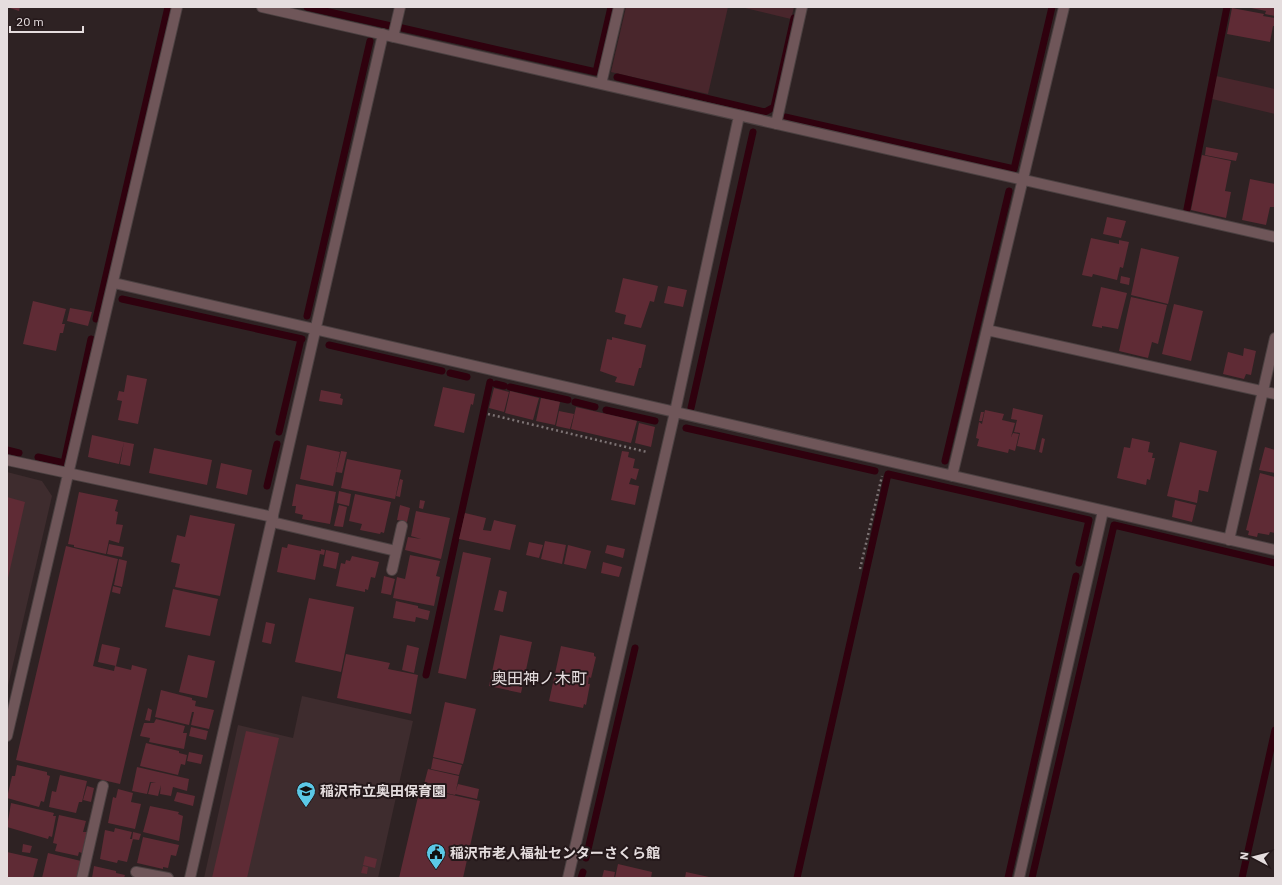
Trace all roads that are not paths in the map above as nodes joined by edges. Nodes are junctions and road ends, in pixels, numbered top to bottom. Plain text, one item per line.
1 (177, 7) edge
2 (262, 7) edge
3 (400, 7) edge
4 (619, 7) edge
5 (802, 7) edge
6 (1064, 7) edge
7 (383, 34) junction
8 (394, 37) junction
9 (601, 84) junction
10 (739, 116) junction
11 (776, 124) junction
12 (1023, 180) junction
13 (1275, 237) edge
14 (114, 282) junction
15 (316, 329) junction
16 (987, 330) junction
17 (1275, 338) edge
18 (1263, 391) junction
19 (1275, 394) edge
20 (674, 412) junction
21 (7, 460) edge
22 (69, 473) junction
23 (952, 476) junction
24 (1103, 511) junction
25 (272, 520) junction
26 (402, 526) dead end
27 (1229, 540) junction
28 (1275, 550) edge
29 (396, 551) junction
30 (392, 570) dead end
31 (7, 736) edge
32 (103, 786) dead end
33 (136, 872) dead end
34 (82, 878) edge
35 (168, 878) edge
36 (190, 878) edge
37 (568, 878) edge
38 (1019, 878) edge

1 - 14 street
2 - 7 street
3 - 8 street
4 - 9 street
5 - 11 street
6 - 12 street
7 - 8 street
7 - 15 street
8 - 9 street
9 - 10 street
10 - 11 street
10 - 20 street
11 - 12 street
12 - 13 street
12 - 16 street
14 - 15 street
14 - 22 street
15 - 20 street
15 - 25 street
16 - 18 street
16 - 23 street
17 - 18 street
18 - 19 street
18 - 27 street
20 - 23 street
20 - 37 street
21 - 22 street
22 - 25 street
22 - 31 street
23 - 24 street
24 - 27 street
24 - 38 street
25 - 29 street
25 - 36 street
26 - 29 street
27 - 28 street
29 - 30 street
32 - 34 street
33 - 35 street

